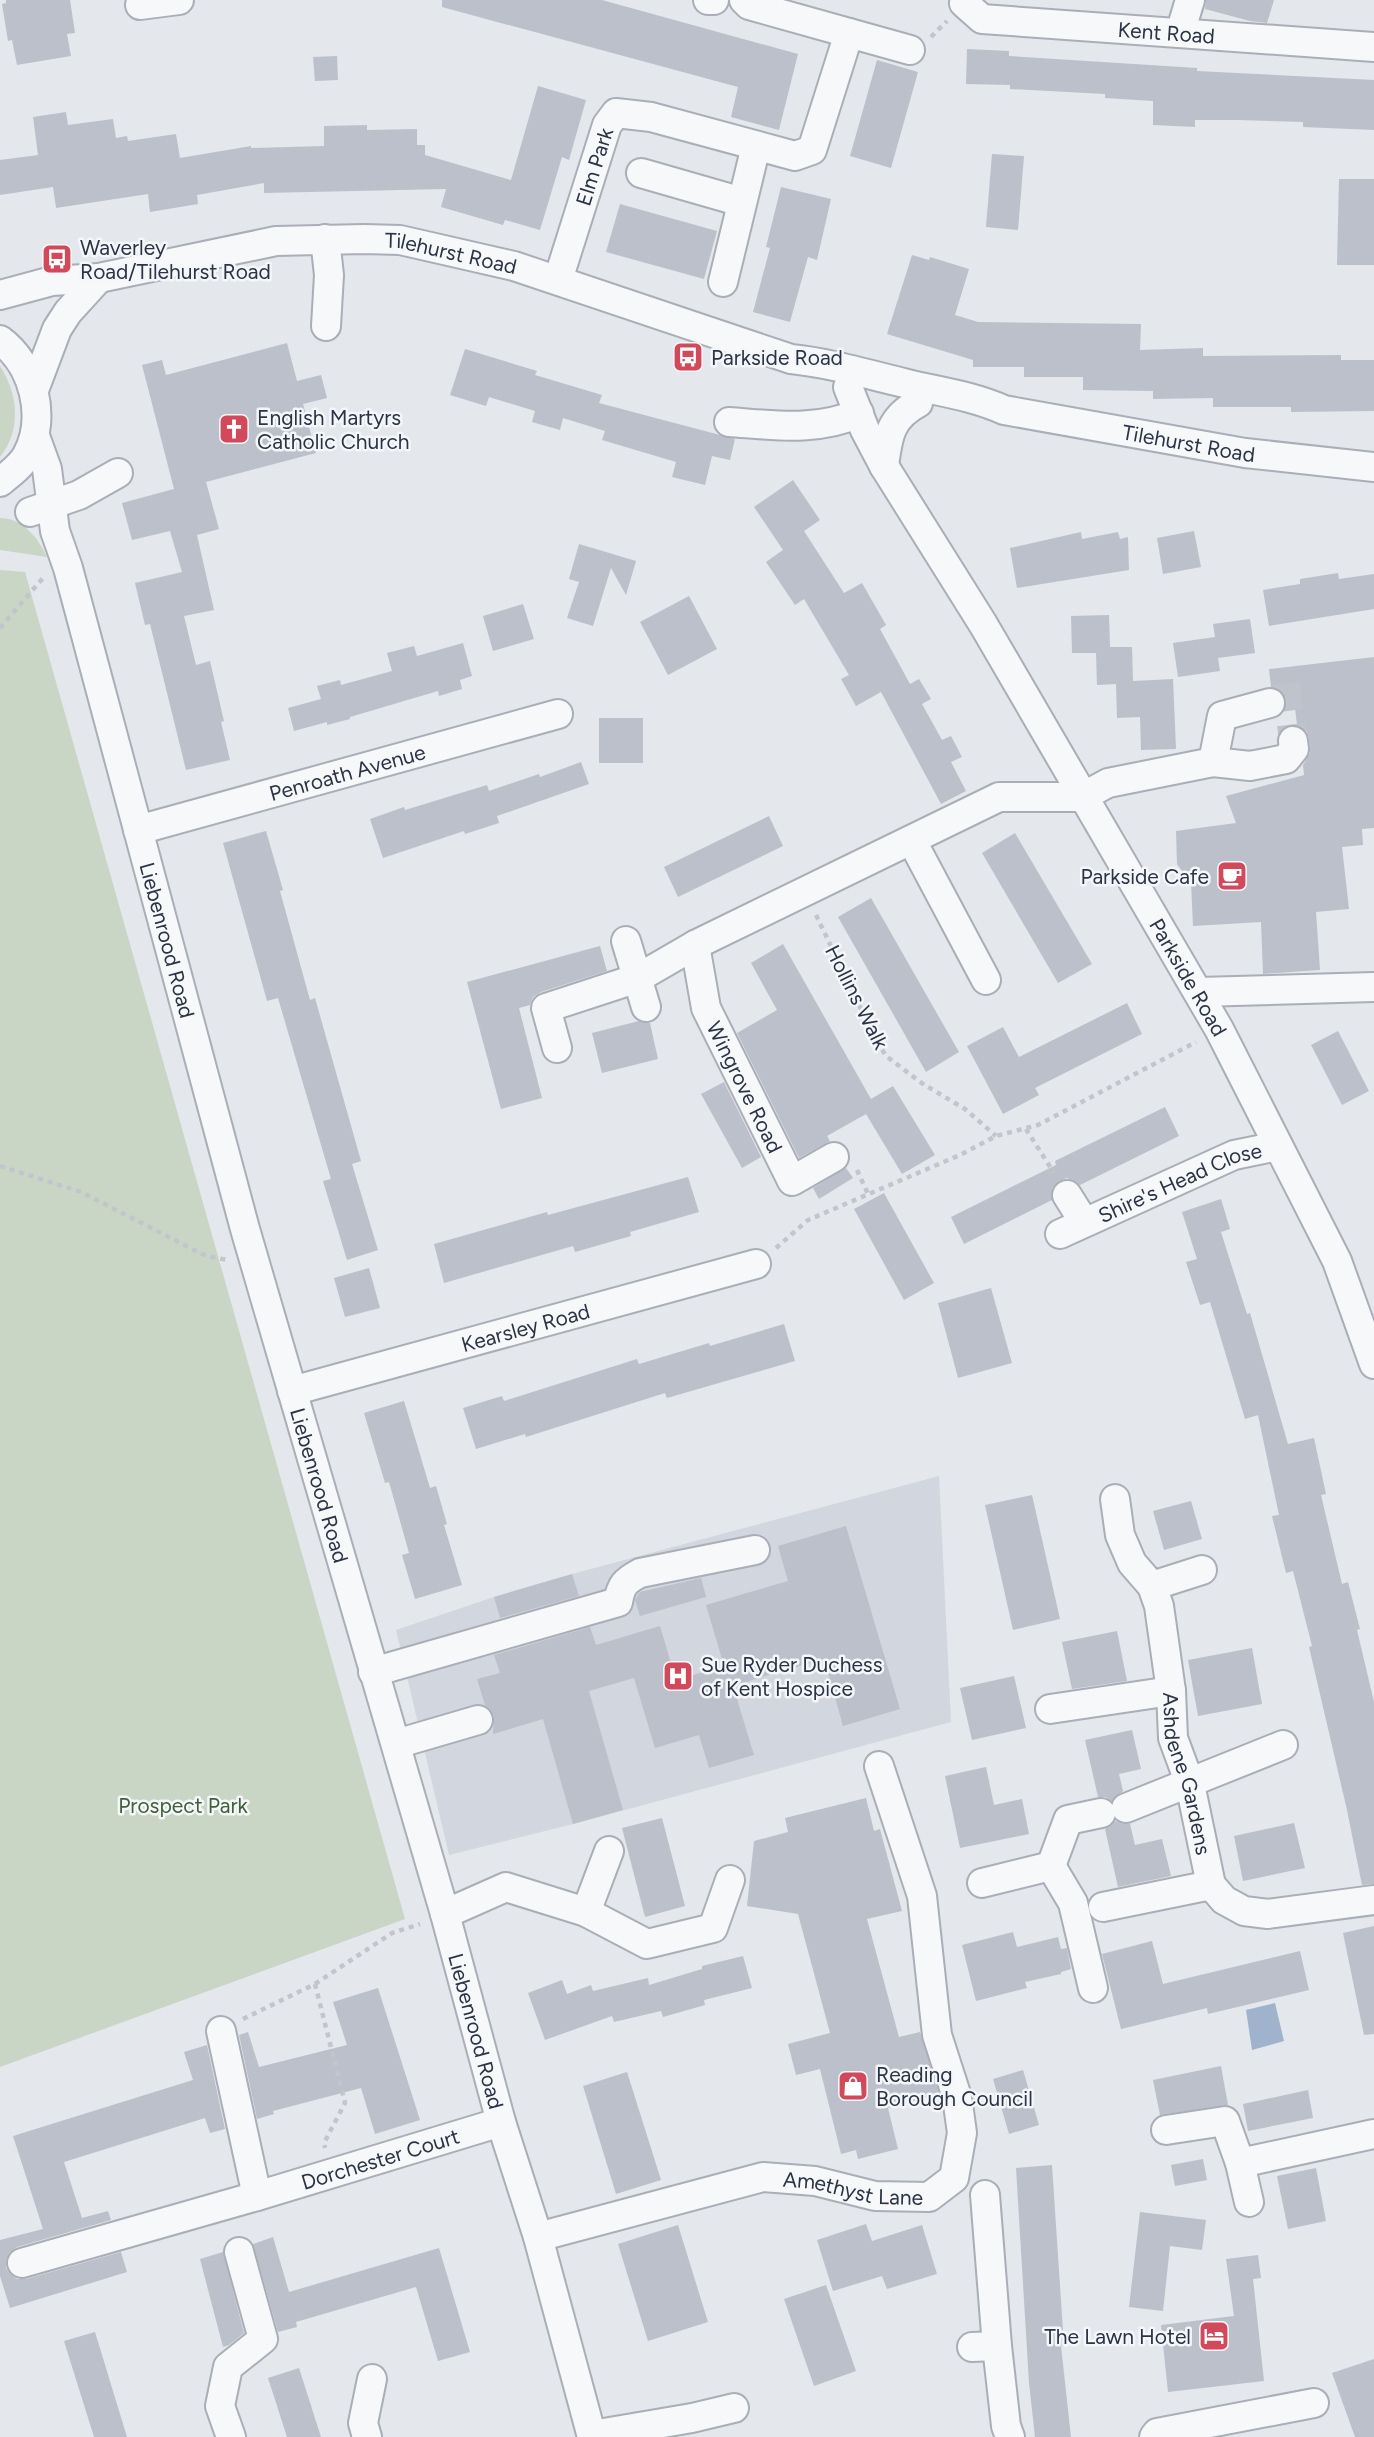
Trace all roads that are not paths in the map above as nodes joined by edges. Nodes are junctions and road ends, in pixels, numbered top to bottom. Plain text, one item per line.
1 (179, 0) edge
2 (708, 0) edge
3 (714, 0) edge
4 (744, 0) edge
5 (1190, 0) edge
6 (965, 1) edge
7 (140, 5) dead end
8 (849, 33) junction
9 (1180, 33) junction
10 (1374, 47) edge
11 (910, 50) road end
12 (756, 146) junction
13 (641, 173) dead end
14 (742, 202) junction
15 (325, 239) junction
16 (99, 278) junction
17 (558, 280) junction
18 (723, 282) dead end
19 (0, 295) edge
20 (326, 326) dead end
21 (0, 340) edge
22 (791, 359) junction
23 (848, 387) junction
24 (34, 390) junction
25 (918, 403) junction
26 (1004, 410) junction
27 (859, 414) junction
28 (729, 422) dead end
29 (35, 436) junction
30 (884, 466) junction
31 (1374, 467) edge
32 (118, 473) dead end
33 (0, 482) edge
34 (0, 497) edge
35 (41, 507) junction
36 (1270, 703) dead end
37 (558, 714) dead end
38 (1293, 740) dead end
39 (1213, 762) junction
40 (1082, 797) junction
41 (138, 830) junction
42 (912, 841) junction
43 (626, 941) dead end
44 (695, 945) junction
45 (638, 978) junction
46 (986, 980) dead end
47 (1374, 986) edge
48 (1199, 992) junction
49 (646, 1007) dead end
50 (557, 1048) dead end
51 (1278, 1146) junction
52 (834, 1157) dead end
53 (1068, 1195) road end
54 (756, 1264) road end
55 (1374, 1364) edge
56 (292, 1391) junction
57 (1115, 1499) dead end
58 (755, 1550) dead end
59 (1202, 1570) dead end
60 (1152, 1586) junction
61 (373, 1672) junction
62 (1171, 1691) junction
63 (1050, 1709) dead end
64 (478, 1720) dead end
65 (396, 1744) junction
66 (1283, 1745) dead end
67 (879, 1766) dead end
68 (1190, 1784) junction
69 (609, 1851) dead end
70 (1051, 1866) junction
71 (730, 1880) dead end
72 (982, 1883) dead end
73 (1211, 1885) junction
74 (1374, 1900) edge
75 (1103, 1907) dead end
76 (586, 1912) junction
77 (445, 1914) junction
78 (1093, 1988) dead end
79 (221, 2031) road end
80 (501, 2122) junction
81 (1166, 2130) dead end
82 (1374, 2134) edge
83 (1240, 2163) junction
84 (985, 2195) dead end
85 (257, 2196) junction
86 (1249, 2202) dead end
87 (538, 2237) junction
88 (239, 2252) dead end
89 (22, 2263) dead end
90 (372, 2379) dead end
91 (1314, 2403) dead end
92 (734, 2407) dead end
93 (696, 2427) edge
94 (592, 2436) edge
95 (231, 2437) edge
96 (367, 2437) edge
97 (1010, 2437) edge
98 (1154, 2437) edge

1 - 7 street
2 - 3 street
4 - 8 street
5 - 9 street
6 - 9 street, Kent Road
8 - 11 street
8 - 12 street, Elm Park
9 - 10 street, Kent Road
12 - 14 street
12 - 17 street, Elm Park
13 - 14 street
14 - 18 street
15 - 16 street, Tilehurst Road
15 - 17 street, Tilehurst Road
15 - 20 street
16 - 19 street, Tilehurst Road
16 - 24 street
17 - 22 street, Tilehurst Road
21 - 24 street
22 - 23 street, Tilehurst Road
22 - 26 street, Tilehurst Road
23 - 25 street, Tilehurst Road
23 - 27 street, Parkside Road
24 - 29 street
25 - 26 street, Tilehurst Road
25 - 30 street
26 - 31 street, Tilehurst Road
27 - 28 street
27 - 30 street, Parkside Road
29 - 33 street
29 - 35 street, Liebenrood Road
30 - 40 street, Parkside Road
32 - 35 street
34 - 35 street
35 - 41 street, Liebenrood Road
36 - 39 street
37 - 41 street, Penroath Avenue
38 - 39 street
39 - 40 street
40 - 42 street
40 - 48 street, Parkside Road
41 - 56 street, Liebenrood Road
42 - 44 street
42 - 46 street
43 - 45 street
44 - 45 street
44 - 52 street, Wingrove Road
45 - 49 street
45 - 50 street
47 - 48 street
48 - 51 street, Parkside Road
51 - 53 street, Shire's Head Close
51 - 55 street, Parkside Road
54 - 56 street, Kearsley Road
56 - 61 street, Liebenrood Road
57 - 60 street, Ashdene Gardens
58 - 61 street
59 - 60 street
60 - 62 street, Ashdene Gardens
61 - 65 street, Liebenrood Road
62 - 63 street
62 - 68 street, Ashdene Gardens
64 - 65 street
65 - 77 street, Liebenrood Road
66 - 68 street
67 - 87 street, Amethyst Lane
68 - 70 street
68 - 73 street, Ashdene Gardens
69 - 76 street
70 - 72 street
70 - 78 street
71 - 76 street
73 - 74 street, Ashdene Gardens
73 - 75 street
76 - 77 street
77 - 80 street, Liebenrood Road
79 - 85 street
80 - 85 street, Dorchester Court
80 - 87 street, Liebenrood Road
81 - 83 street
82 - 83 street
83 - 86 street
84 - 97 street
85 - 89 street, Dorchester Court
87 - 94 street, Liebenrood Road
88 - 95 street
90 - 96 street
91 - 98 street
92 - 93 street
93 - 94 street

